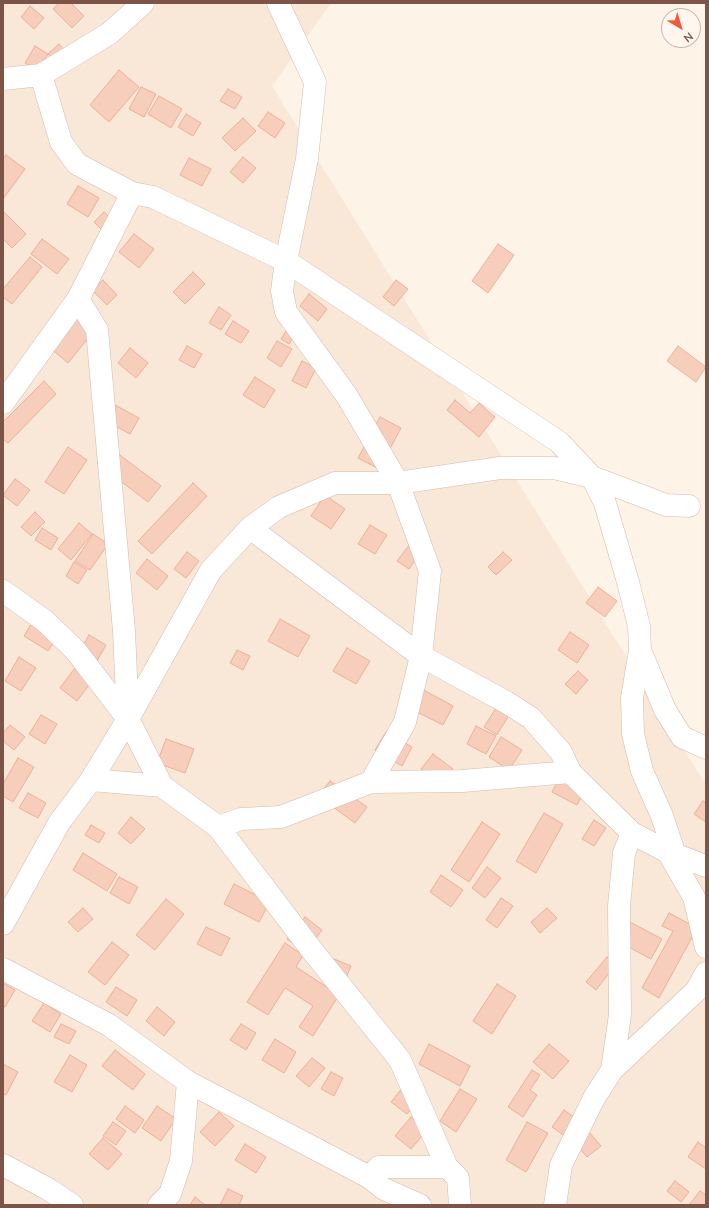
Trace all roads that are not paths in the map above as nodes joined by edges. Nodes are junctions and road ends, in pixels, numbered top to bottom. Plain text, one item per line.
1 (143, 3) edge
2 (278, 3) edge
3 (41, 75) junction
4 (3, 79) edge
5 (132, 193) junction
6 (286, 261) junction
7 (78, 299) junction
8 (3, 403) edge
9 (592, 477) junction
10 (398, 483) junction
11 (688, 506) dead end
12 (250, 528) junction
13 (3, 591) edge
14 (640, 650) junction
15 (421, 656) junction
16 (128, 719) junction
17 (706, 748) edge
18 (570, 772) junction
19 (91, 780) junction
20 (371, 782) junction
21 (162, 786) junction
22 (218, 827) junction
23 (632, 833) junction
24 (672, 853) junction
25 (706, 866) edge
26 (3, 924) edge
27 (706, 947) edge
28 (3, 969) edge
29 (706, 973) edge
30 (612, 1070) junction
31 (188, 1082) junction
32 (3, 1165) edge
33 (447, 1167) junction
34 (369, 1177) junction
35 (72, 1205) edge
36 (159, 1205) edge
37 (420, 1205) edge
38 (460, 1205) edge
39 (555, 1205) edge

1 - 3 street
2 - 6 street
3 - 4 street
3 - 5 street
5 - 6 street
5 - 7 street
6 - 9 street
6 - 10 street
7 - 8 street
7 - 16 street
9 - 10 street
9 - 11 street
9 - 14 street
10 - 12 street
10 - 15 street
12 - 15 street
12 - 16 street
13 - 16 street
14 - 17 street
14 - 24 street
15 - 18 street
15 - 20 street
16 - 19 street
16 - 21 street
18 - 20 street
18 - 23 street
19 - 21 street
19 - 26 street
20 - 22 street
21 - 22 street
22 - 33 street
23 - 24 street
23 - 30 street
24 - 25 street
24 - 27 street
28 - 31 street
29 - 30 street
30 - 39 street
31 - 34 street
31 - 36 street
32 - 35 street
33 - 34 street
33 - 38 street
34 - 37 street

